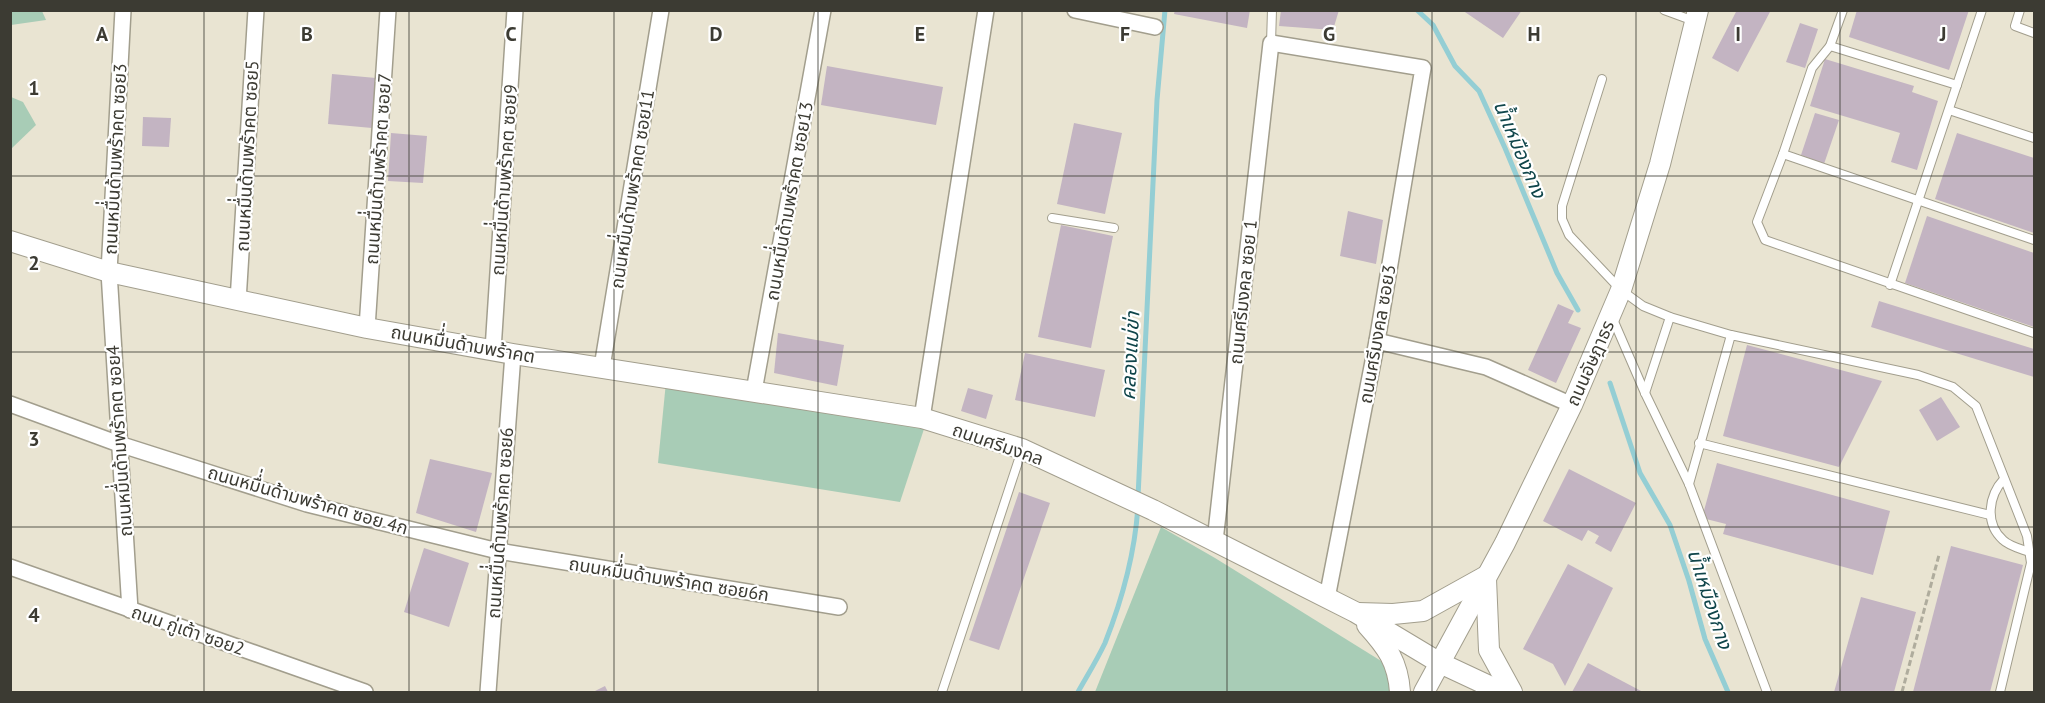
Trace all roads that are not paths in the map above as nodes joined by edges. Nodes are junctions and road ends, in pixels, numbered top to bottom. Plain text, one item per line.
1 (123, 10) edge
2 (256, 10) edge
3 (388, 10) edge
4 (514, 10) edge
5 (661, 10) edge
6 (823, 10) edge
7 (986, 10) edge
8 (1075, 10) edge
9 (1272, 10) edge
10 (1664, 10) edge
11 (1843, 10) edge
12 (1982, 10) edge
13 (2020, 10) edge
14 (1697, 16) edge
15 (1155, 27) dead end
16 (2034, 33) edge
17 (1271, 43) junction
18 (1830, 46) junction
19 (1602, 79) dead end
20 (1957, 85) junction
21 (1948, 110) junction
22 (2034, 138) edge
23 (1783, 154) junction
24 (1919, 200) junction
25 (1052, 218) dead end
26 (1114, 228) dead end
27 (2034, 240) edge
28 (10, 241) edge
29 (109, 272) junction
30 (1890, 285) junction
31 (1622, 290) junction
32 (238, 301) junction
33 (1611, 315) junction
34 (1670, 317) junction
35 (367, 328) junction
36 (2034, 333) edge
37 (1731, 335) junction
38 (1377, 341) junction
39 (493, 350) junction
40 (513, 354) junction
41 (603, 367) junction
42 (754, 391) junction
43 (1645, 393) junction
44 (10, 404) edge
45 (1572, 405) junction
46 (922, 418) junction
47 (1699, 443) junction
48 (119, 444) junction
49 (1022, 449) junction
50 (2004, 479) junction
51 (1689, 484) junction
52 (1990, 515) junction
53 (1215, 541) junction
54 (498, 551) junction
55 (2029, 552) junction
56 (10, 567) edge
57 (1486, 576) junction
58 (1327, 598) junction
59 (839, 607) dead end
60 (130, 610) junction
61 (1355, 612) junction
62 (1440, 663) junction
63 (366, 693) edge
64 (488, 693) edge
65 (942, 693) edge
66 (1400, 693) edge
67 (1424, 693) edge
68 (1502, 693) edge
69 (1512, 693) edge
70 (1767, 693) edge
71 (2000, 693) edge

1 - 29 street, ถนนหมื่่นด้ามพร้าคต ซอย3
2 - 32 street, ถนนหมื่่นด้ามพร้าคต ซอย5
3 - 35 street, ถนนหมื่่นด้ามพร้าคต ซอย7
4 - 39 street, ถนนหมื่่นด้ามพร้าคต ซอย9
5 - 41 street, ถนนหมื่่นด้ามพร้าคต ซอย11
6 - 42 street, ถนนหมื่่นด้ามพร้าคต ซอย13
7 - 46 street
8 - 15 street
9 - 17 lane
10 - 14 lane
11 - 18 lane
12 - 20 lane
13 - 16 lane
14 - 31 street, ถนนอัษฎาธร
17 - 38 street, ถนนศรีมงคล ซอย3
17 - 53 street, ถนนศรีมงคล ซอย 1
18 - 20 lane
18 - 23 lane
19 - 31 lane
20 - 21 lane
21 - 22 lane
21 - 24 lane
23 - 24 lane
23 - 30 lane
24 - 27 lane
24 - 30 lane
25 - 26 lane
28 - 29 street, ถนนหมื่่นด้ามพร้าคต
29 - 32 street, ถนนหมื่่นด้ามพร้าคต
29 - 48 street, ถนนหมื่่นด้ามพร้าคต ซอย4
30 - 36 lane
31 - 33 street, ถนนอัษฎาธร
31 - 34 lane
32 - 35 street, ถนนหมื่่นด้ามพร้าคต
33 - 43 lane
33 - 45 street, ถนนอัษฎาธร
34 - 37 lane
34 - 43 lane
35 - 39 street, ถนนหมื่่นด้ามพร้าคต
37 - 47 lane
37 - 50 lane
38 - 45 street
38 - 58 street, ถนนศรีมงคล ซอย3
39 - 40 street, ถนนหมื่่นด้ามพร้าคต
40 - 41 street, ถนนหมื่่นด้ามพร้าคต
40 - 54 street, ถนนหมื่่นด้ามพร้าคต ซอย6
41 - 42 street, ถนนหมื่่นด้ามพร้าคต
42 - 46 street, ถนนหมื่่นด้ามพร้าคต
43 - 51 lane
44 - 48 street, ถนนหมื่่นด้ามพร้าคต ซอย 4ก
45 - 57 street, ถนนอัษฎาธร
46 - 49 street, ถนนศรีมงคล
47 - 51 lane
47 - 52 lane
48 - 54 street, ถนนหมื่่นด้ามพร้าคต ซอย 4ก
48 - 60 street, ถนนหมื่่นด้ามพร้าคต ซอย4
49 - 53 street, ถนนศรีมงคล
49 - 65 lane
50 - 52 lane
50 - 55 lane
51 - 70 lane
52 - 55 lane
53 - 58 street, ถนนศรีมงคล
54 - 59 street, ถนนหมื่่นด้ามพร้าคต ซอย6ก
54 - 64 street, ถนนหมื่่นด้ามพร้าคต ซอย6
55 - 71 lane
56 - 60 street, ถนน กู่เต้า ซอย2
57 - 61 street
57 - 62 street, ถนนอัษฎาธร
57 - 69 street
58 - 61 street, ถนนศรีมงคล
60 - 63 street, ถนน กู่เต้า ซอย2
61 - 62 street, ถนนศรีมงคล
61 - 66 street
62 - 67 street, ถนนอัษฎาธร
62 - 68 street, ถนนศรีมงคล

